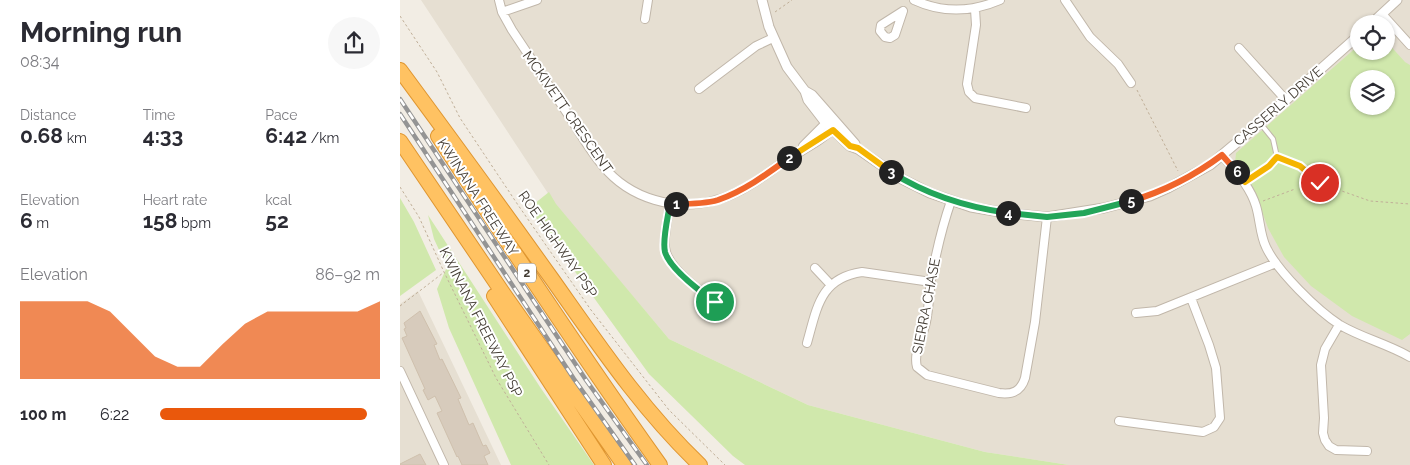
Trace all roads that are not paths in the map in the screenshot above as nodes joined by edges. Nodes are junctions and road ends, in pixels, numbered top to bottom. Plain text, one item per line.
1 (499, 0) edge
2 (537, 0) edge
3 (648, 0) edge
4 (762, 0) edge
5 (909, 0) edge
6 (914, 0) edge
7 (1000, 0) edge
8 (1065, 0) edge
9 (1397, 0) edge
10 (975, 8) junction
11 (902, 11) dead end
12 (502, 12) junction
13 (1382, 14) joint
14 (645, 19) dead end
15 (773, 38) junction
16 (1350, 43) edge
17 (1410, 45) edge
18 (1240, 48) dead end
19 (400, 70) edge
20 (400, 76) edge
21 (1131, 83) road end
22 (699, 89) dead end
23 (1286, 100) junction
24 (1026, 108) dead end
25 (1260, 123) junction
26 (831, 124) junction
27 (400, 141) edge
28 (1222, 155) junction
29 (1245, 182) junction
30 (951, 201) junction
31 (670, 204) junction
32 (1047, 217) junction
33 (1276, 263) junction
34 (815, 268) dead end
35 (931, 282) junction
36 (831, 285) junction
37 (1191, 298) junction
38 (715, 302) dead end
39 (1136, 313) dead end
40 (1339, 324) junction
41 (807, 343) dead end
42 (1410, 357) edge
43 (400, 371) edge
44 (1119, 421) dead end
45 (1367, 451) dead end
46 (444, 465) edge
47 (604, 465) edge
48 (624, 465) edge
49 (660, 465) edge
50 (700, 465) edge

1 - 12 street, MCKIVETT CRESCENT
2 - 12 street
3 - 14 street
4 - 15 street, CASSERLY DRIVE
5 - 11 street
6 - 10 street
7 - 10 street
8 - 21 street
9 - 13 street
10 - 24 street
12 - 31 street, MCKIVETT CRESCENT
13 - 17 street
15 - 22 street
15 - 26 street, CASSERLY DRIVE
16 - 23 street, CASSERLY DRIVE
18 - 23 street
19 - 50 highway
20 - 49 highway, KWINANA FREEWAY / 2
23 - 25 street, CASSERLY DRIVE
25 - 28 street, CASSERLY DRIVE
25 - 29 lane
26 - 30 street, CASSERLY DRIVE
26 - 31 street, MCKIVETT CRESCENT
27 - 47 highway
27 - 48 highway, 2
28 - 29 street
28 - 32 street, CASSERLY DRIVE
29 - 33 street
30 - 32 street, CASSERLY DRIVE
30 - 35 street, SIERRA CHASE
31 - 38 street
32 - 35 street, SIERRA CHASE
33 - 37 street
33 - 40 street
34 - 36 street
35 - 36 street
36 - 41 street
37 - 39 street
37 - 44 street
40 - 42 street
40 - 45 street
43 - 46 street

